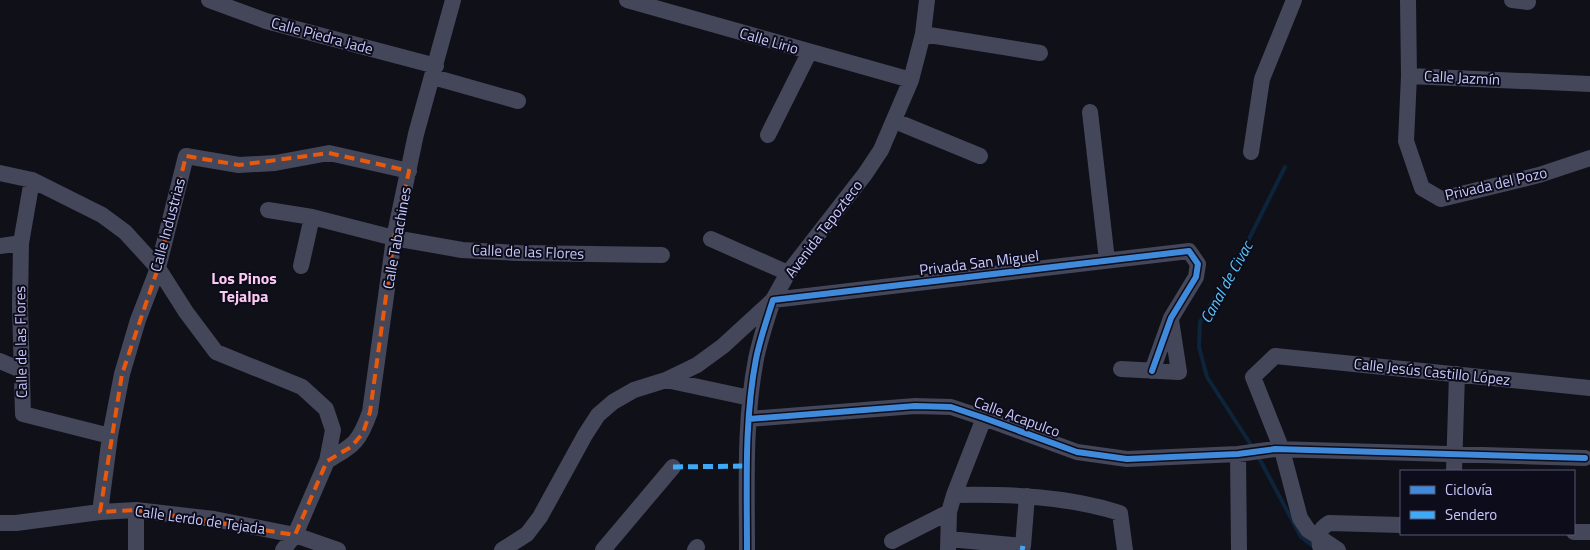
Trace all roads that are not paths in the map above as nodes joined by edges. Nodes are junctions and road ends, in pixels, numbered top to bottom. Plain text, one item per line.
1 (209, 0) edge
2 (453, 0) edge
3 (627, 0) edge
4 (927, 0) edge
5 (1294, 0) edge
6 (1408, 0) edge
7 (923, 34) junction
8 (810, 53) junction
9 (1040, 53) dead end
10 (434, 71) junction
11 (1409, 76) junction
12 (911, 80) junction
13 (1590, 84) edge
14 (518, 101) dead end
15 (1090, 112) dead end
16 (895, 121) junction
17 (768, 135) dead end
18 (1251, 152) dead end
19 (980, 156) dead end
20 (1590, 158) edge
21 (409, 171) junction
22 (0, 173) edge
23 (32, 180) junction
24 (268, 210) dead end
25 (312, 217) junction
26 (394, 238) junction
27 (711, 239) dead end
28 (21, 243) junction
29 (0, 246) edge
30 (662, 255) dead end
31 (1107, 260) junction
32 (301, 266) dead end
33 (158, 268) junction
34 (788, 273) junction
35 (773, 300) junction
36 (1171, 318) junction
37 (0, 361) edge
38 (1121, 369) dead end
39 (21, 370) junction
40 (1152, 371) junction
41 (1457, 374) junction
42 (666, 380) junction
43 (1590, 388) edge
44 (750, 398) junction
45 (984, 418) junction
46 (749, 419) junction
47 (110, 436) junction
48 (1278, 450) junction
49 (1244, 453) junction
50 (1454, 455) junction
51 (1586, 458) dead end
52 (327, 461) junction
53 (673, 467) dead end
54 (1454, 470) edge
55 (954, 495) junction
56 (1026, 496) junction
57 (136, 510) junction
58 (100, 512) junction
59 (949, 512) junction
60 (0, 523) edge
61 (1400, 525) edge
62 (1575, 532) edge
63 (1590, 532) edge
64 (295, 534) junction
65 (892, 541) dead end
66 (948, 544) edge
67 (1319, 544) edge
68 (136, 550) edge
69 (283, 550) edge
70 (338, 550) edge
71 (505, 550) edge
72 (602, 550) edge
73 (747, 550) edge
74 (1124, 550) edge
75 (1239, 550) edge
76 (1338, 550) edge

1 - 10 street, Calle Piedra Jade
2 - 10 street, Calle Tabachines
3 - 8 street, Calle Lirio
4 - 7 street, Avenida Tepozteco
5 - 18 street
6 - 11 street, Calle Jazmín
7 - 9 street
7 - 12 street, Avenida Tepozteco
8 - 12 street, Calle Lirio
8 - 17 street
10 - 14 street, Calle Piedra Jade
10 - 21 street, Calle Tabachines
11 - 13 street, Calle Jazmín
11 - 20 street, Privada del Pozo
12 - 16 street, Avenida Tepozteco
15 - 31 street
16 - 19 street
16 - 34 street, Avenida Tepozteco
21 - 26 street, Calle Tabachines
21 - 33 street, Calle Industrias
22 - 23 street
23 - 28 street, Calle de las Flores
23 - 33 street
24 - 25 street, Calle de las Flores
25 - 26 street, Calle de las Flores
25 - 32 street
26 - 30 street, Calle de las Flores
26 - 52 street, Calle Tabachines
27 - 34 street
28 - 29 street
28 - 39 street, Calle de las Flores
31 - 35 street, Privada San Miguel
31 - 36 street, Privada San Miguel
33 - 47 street, Calle Industrias
33 - 52 street
34 - 35 street, Avenida Tepozteco
35 - 42 street, Avenida Tepozteco
35 - 44 street
36 - 40 street
36 - 40 street
37 - 39 street
38 - 40 street
39 - 47 street, Calle de las Flores
41 - 43 street, Calle Jesús Castillo López
41 - 48 street, Calle Jesús Castillo López
41 - 50 street
42 - 44 street
42 - 71 street, Avenida Tepozteco
44 - 46 street
45 - 46 street, Calle Acapulco
45 - 49 street, Calle Acapulco
45 - 55 street
46 - 73 street
47 - 58 street, Calle Industrias
48 - 49 street, Calle Acapulco
48 - 50 street, Calle Acapulco
48 - 67 street
49 - 75 street
50 - 51 street, Calle Acapulco
50 - 54 street
52 - 64 street
53 - 72 street
55 - 56 street
55 - 59 street
56 - 66 street
56 - 74 street
57 - 58 street, Calle Lerdo de Tejada
57 - 64 street, Calle Lerdo de Tejada
57 - 68 street
58 - 60 street, Calle Lerdo de Tejada
59 - 65 street
59 - 66 street
61 - 67 street
62 - 63 street
64 - 69 street
64 - 70 street, Calle Lerdo de Tejada
67 - 76 street

